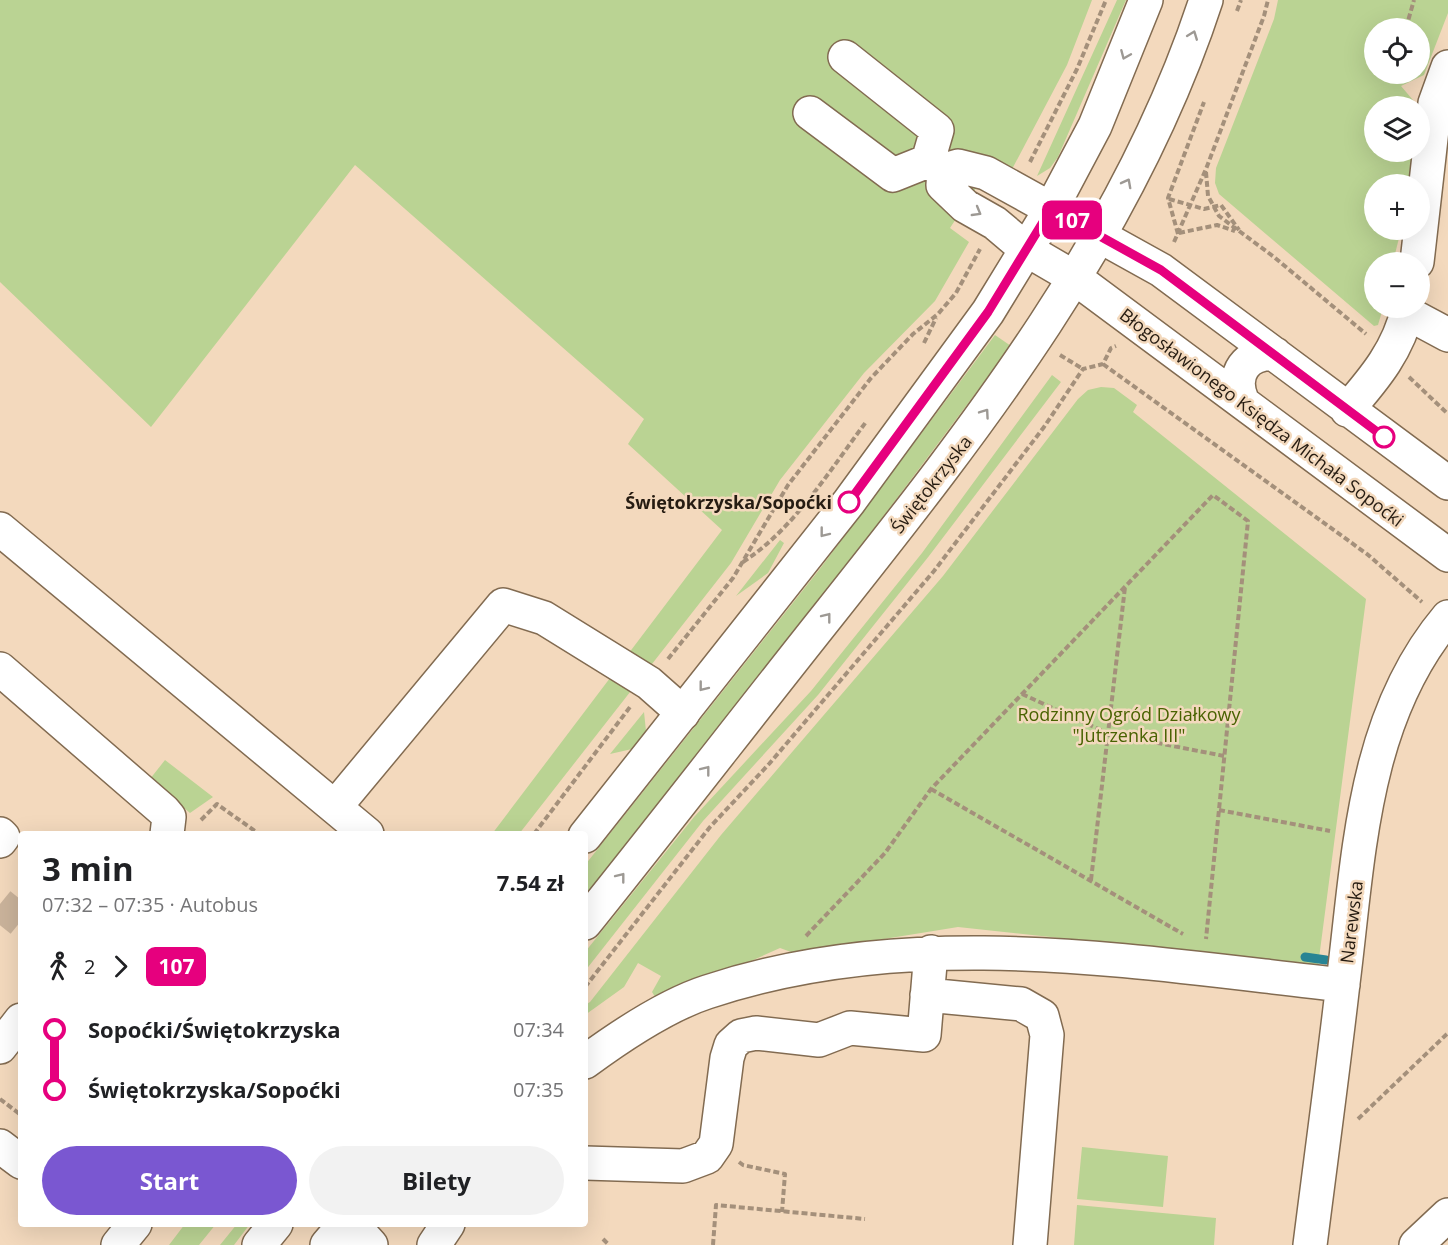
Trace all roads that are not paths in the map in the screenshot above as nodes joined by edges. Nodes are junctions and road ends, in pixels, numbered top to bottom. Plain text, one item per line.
1 (1146, 0) edge
2 (1206, 0) edge
3 (844, 57) dead end
4 (1448, 67) edge
5 (810, 113) dead end
6 (936, 165) junction
7 (1051, 209) junction
8 (1100, 235) junction
9 (1027, 250) junction
10 (1418, 252) edge
11 (1076, 278) junction
12 (1406, 318) edge
13 (1421, 318) edge
14 (1448, 335) edge
15 (1275, 354) junction
16 (1242, 400) junction
17 (1347, 410) junction
18 (1448, 483) edge
19 (1, 532) edge
20 (1448, 555) edge
21 (1446, 619) edge
22 (0, 669) edge
23 (682, 713) junction
24 (335, 807) junction
25 (181, 830) edge
26 (364, 831) edge
27 (588, 832) edge
28 (0, 834) edge
29 (0, 841) edge
30 (588, 919) edge
31 (932, 952) junction
32 (1343, 985) junction
33 (927, 995) junction
34 (588, 1060) edge
35 (0, 1146) edge
36 (18, 1160) edge
37 (588, 1163) edge
38 (1448, 1215) edge
39 (274, 1227) edge
40 (342, 1227) edge
41 (355, 1227) edge
42 (446, 1227) edge
43 (259, 1245) edge
44 (327, 1245) edge
45 (371, 1245) edge
46 (434, 1245) edge
47 (1030, 1245) edge
48 (1310, 1245) edge
49 (1416, 1245) edge

1 -> 7 street
8 -> 2 street, Świętokrzyska
3 - 6 street
4 - 10 street
5 - 6 street
6 - 7 street
6 -> 9 street, Błogosławionego Księdza Michała Sopoćki
7 - 8 street
7 - 9 street
8 - 11 street, Świętokrzyska
8 - 15 street
9 - 11 street, Błogosławionego Księdza Michała Sopoćki
9 -> 23 street
11 - 16 street, Błogosławionego Księdza Michała Sopoćki
30 -> 11 street, Świętokrzyska
12 - 17 street
13 - 14 street
15 - 16 street
15 - 17 street
16 - 20 street, Błogosławionego Księdza Michała Sopoćki
17 - 18 street
19 - 24 street
21 - 32 street, Narewska
22 - 25 street
23 - 24 street
23 - 27 street
24 - 26 street
28 - 29 street
31 - 32 street
31 - 33 street
31 - 34 street
32 - 48 street, Narewska
33 - 37 street
33 - 47 street
35 - 36 street
38 - 49 street
39 - 43 street
40 - 44 street
41 - 45 street
42 - 46 street

